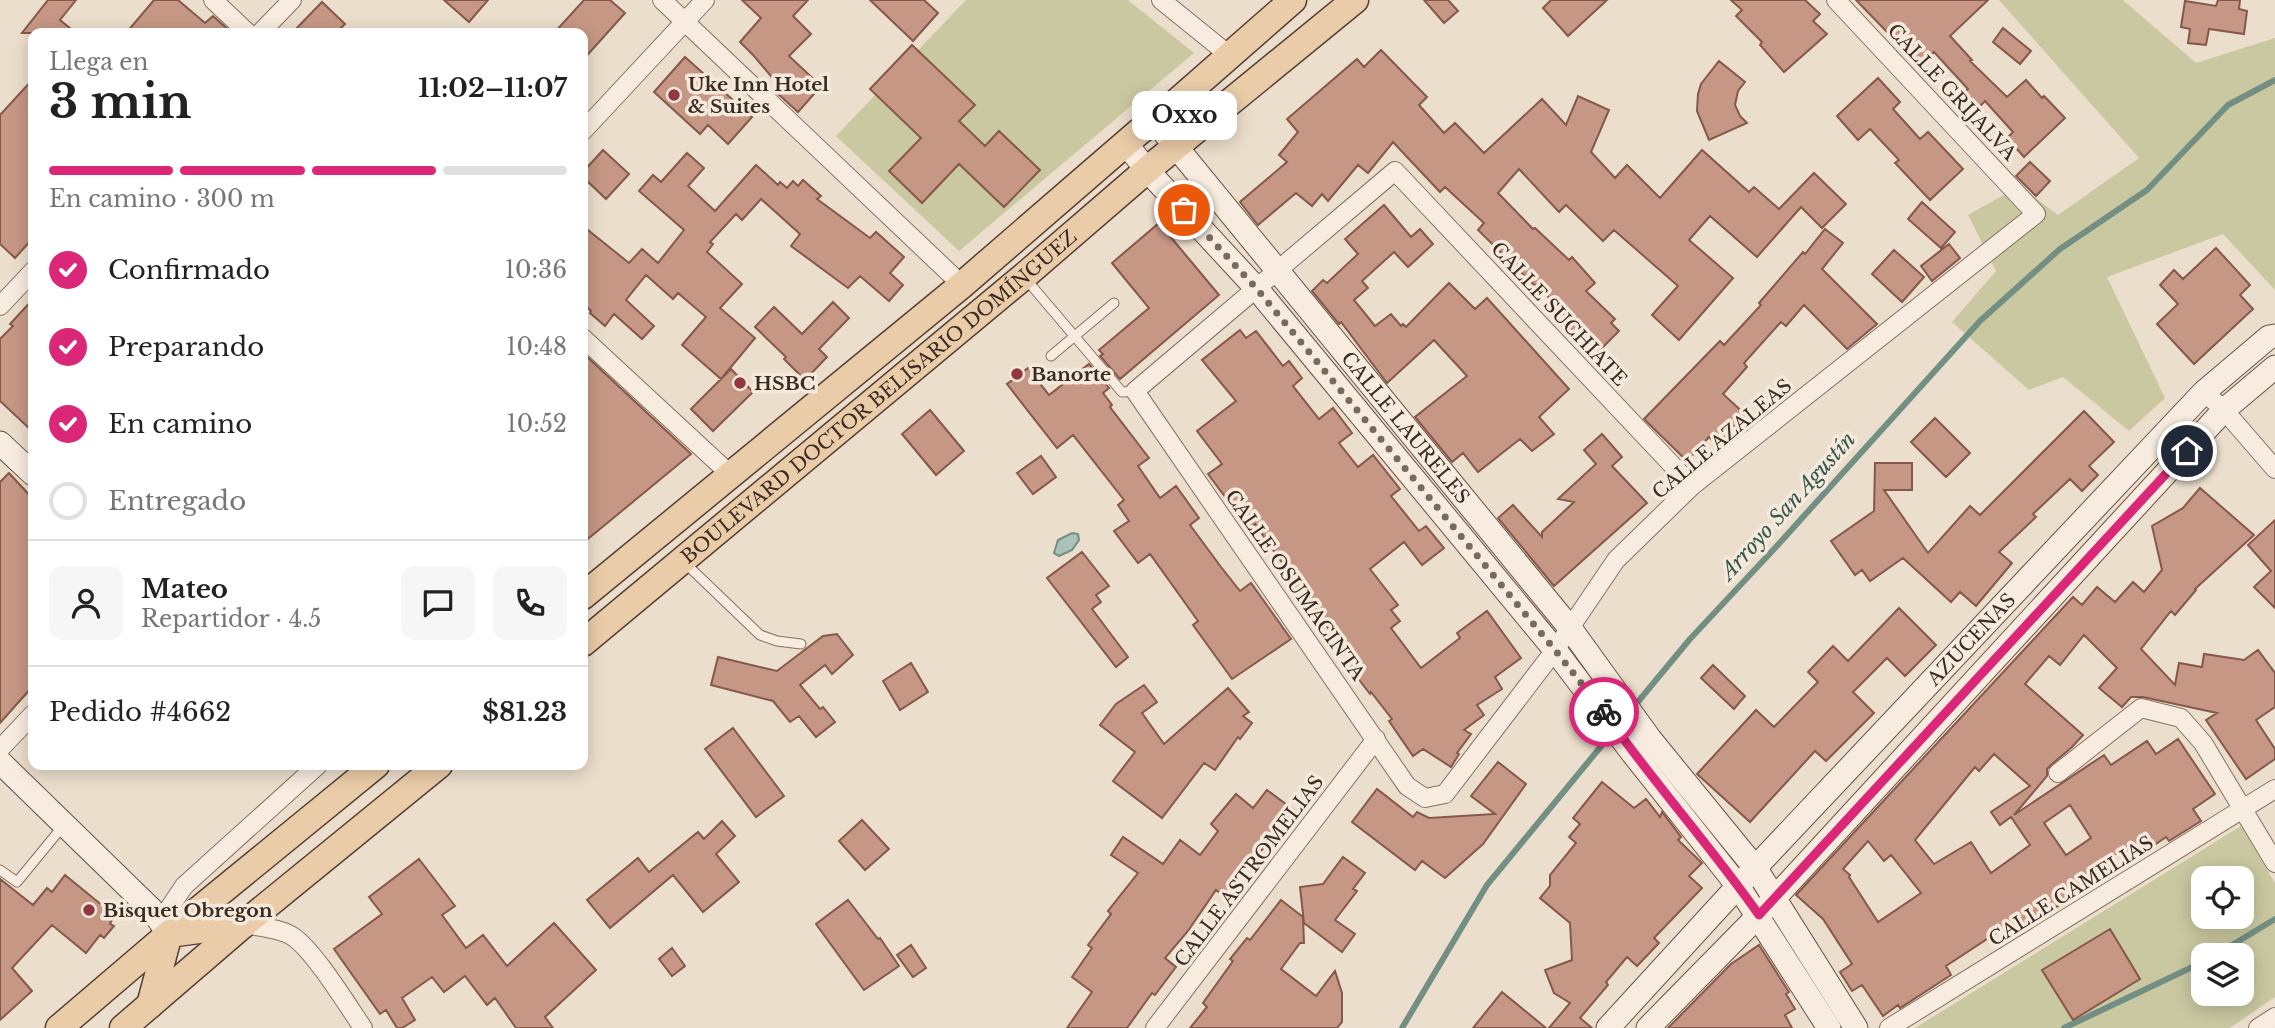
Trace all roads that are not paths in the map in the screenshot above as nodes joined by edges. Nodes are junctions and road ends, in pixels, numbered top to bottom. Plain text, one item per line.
1 (213, 0) edge
2 (292, 0) edge
3 (662, 0) edge
4 (705, 0) edge
5 (1161, 0) edge
6 (1293, 0) edge
7 (1355, 0) edge
8 (1836, 0) edge
9 (685, 22) junction
10 (243, 28) edge
11 (265, 28) edge
12 (1229, 55) junction
13 (1155, 121) junction
14 (588, 126) edge
15 (1126, 144) junction
16 (1175, 149) junction
17 (1147, 170) junction
18 (2036, 214) joint
19 (1278, 273) junction
20 (28, 276) edge
21 (1023, 276) junction
22 (962, 285) junction
23 (1257, 289) junction
24 (1114, 303) dead end
25 (0, 306) edge
26 (1074, 336) junction
27 (2275, 336) edge
28 (588, 343) edge
29 (1051, 356) dead end
30 (2275, 367) edge
31 (1135, 391) junction
32 (2204, 392) junction
33 (2224, 410) junction
34 (0, 443) edge
35 (28, 469) edge
36 (2275, 469) edge
37 (731, 475) junction
38 (1692, 486) junction
39 (681, 559) junction
40 (588, 592) edge
41 (1570, 628) junction
42 (588, 639) edge
43 (802, 644) dead end
44 (1555, 650) junction
45 (1604, 695) junction
46 (28, 719) edge
47 (1376, 738) junction
48 (1640, 745) junction
49 (0, 749) edge
50 (0, 762) edge
51 (313, 770) edge
52 (361, 770) edge
53 (433, 770) edge
54 (2058, 774) dead end
55 (2275, 789) edge
56 (1426, 798) joint
57 (2243, 809) junction
58 (63, 825) junction
59 (2271, 856) edge
60 (1756, 869) junction
61 (0, 870) edge
62 (1738, 886) junction
63 (1775, 896) junction
64 (1759, 915) junction
65 (244, 924) junction
66 (169, 934) junction
67 (2275, 1017) edge
68 (137, 1024) edge
69 (59, 1028) edge
70 (363, 1028) edge
71 (1155, 1028) edge
72 (1608, 1028) edge
73 (1648, 1028) edge
74 (1829, 1028) edge
75 (1856, 1028) edge
76 (1889, 1028) edge
77 (2258, 1028) edge

1 - 10 street
2 - 11 street
3 - 9 street
4 - 9 street
5 - 12 street
6 - 12 main road, BOULEVARD DOCTOR BELISARIO DOMÍNGUEZ
7 - 16 main road, BOULEVARD DOCTOR BELISARIO DOMÍNGUEZ
8 - 18 street, CALLE GRIJALVA
9 - 14 street
9 - 22 street
12 - 13 main road, BOULEVARD DOCTOR BELISARIO DOMÍNGUEZ
13 - 15 main road, BOULEVARD DOCTOR BELISARIO DOMÍNGUEZ
13 - 16 street, CALLE LAURELES
15 - 17 street, CALLE LAURELES
15 - 22 main road, BOULEVARD DOCTOR BELISARIO DOMÍNGUEZ
16 - 17 main road, BOULEVARD DOCTOR BELISARIO DOMÍNGUEZ
16 - 19 street, CALLE LAURELES
17 - 21 main road, BOULEVARD DOCTOR BELISARIO DOMÍNGUEZ
17 - 23 street, CALLE LAURELES
18 - 38 street, CALLE AZALEAS
19 - 23 street
19 - 38 street, CALLE SUCHIATE
19 - 41 street, CALLE LAURELES
20 - 25 street
21 - 26 lane
21 - 39 main road, BOULEVARD DOCTOR BELISARIO DOMÍNGUEZ
22 - 37 main road, BOULEVARD DOCTOR BELISARIO DOMÍNGUEZ
23 - 31 street
23 - 44 street, CALLE LAURELES
24 - 26 lane
26 - 29 lane
26 - 31 lane
27 - 32 street, AZUCENAS
28 - 37 street
30 - 33 street
31 - 47 street, CALLE OSUMACINTA
32 - 33 street
32 - 60 street, AZUCENAS
33 - 36 street
33 - 63 street
34 - 35 street
37 - 40 main road, BOULEVARD DOCTOR BELISARIO DOMÍNGUEZ
38 - 41 street, CALLE AZALEAS
39 - 42 main road, BOULEVARD DOCTOR BELISARIO DOMÍNGUEZ
39 - 43 lane
41 - 44 street, CALLE AZALEAS
41 - 45 street, CALLE LAURELES
44 - 45 street, CALLE LAURELES
44 - 56 street, CALLE AZALEAS
45 - 48 street, CALLE LAURELES
46 - 49 street
47 - 56 street, CALLE OSUMACINTA
47 - 71 street, CALLE ASTROMELIAS
48 - 60 street
48 - 62 street, CALLE LAURELES
50 - 58 street
51 - 66 street
52 - 66 main road
53 - 65 main road
54 - 57 street
55 - 57 street, CALLE CAMELIAS
57 - 59 street
57 - 76 street, CALLE CAMELIAS
58 - 61 lane
58 - 66 street
60 - 62 street, AZUCENAS
60 - 63 street
62 - 64 street, CALLE LAURELES
62 - 72 street, AZUCENAS
63 - 64 street
63 - 75 street
64 - 73 street
64 - 74 street, CALLE LAURELES
65 - 66 main road
65 - 68 main road
65 - 70 street
66 - 68 main road
66 - 69 main road
67 - 77 street

